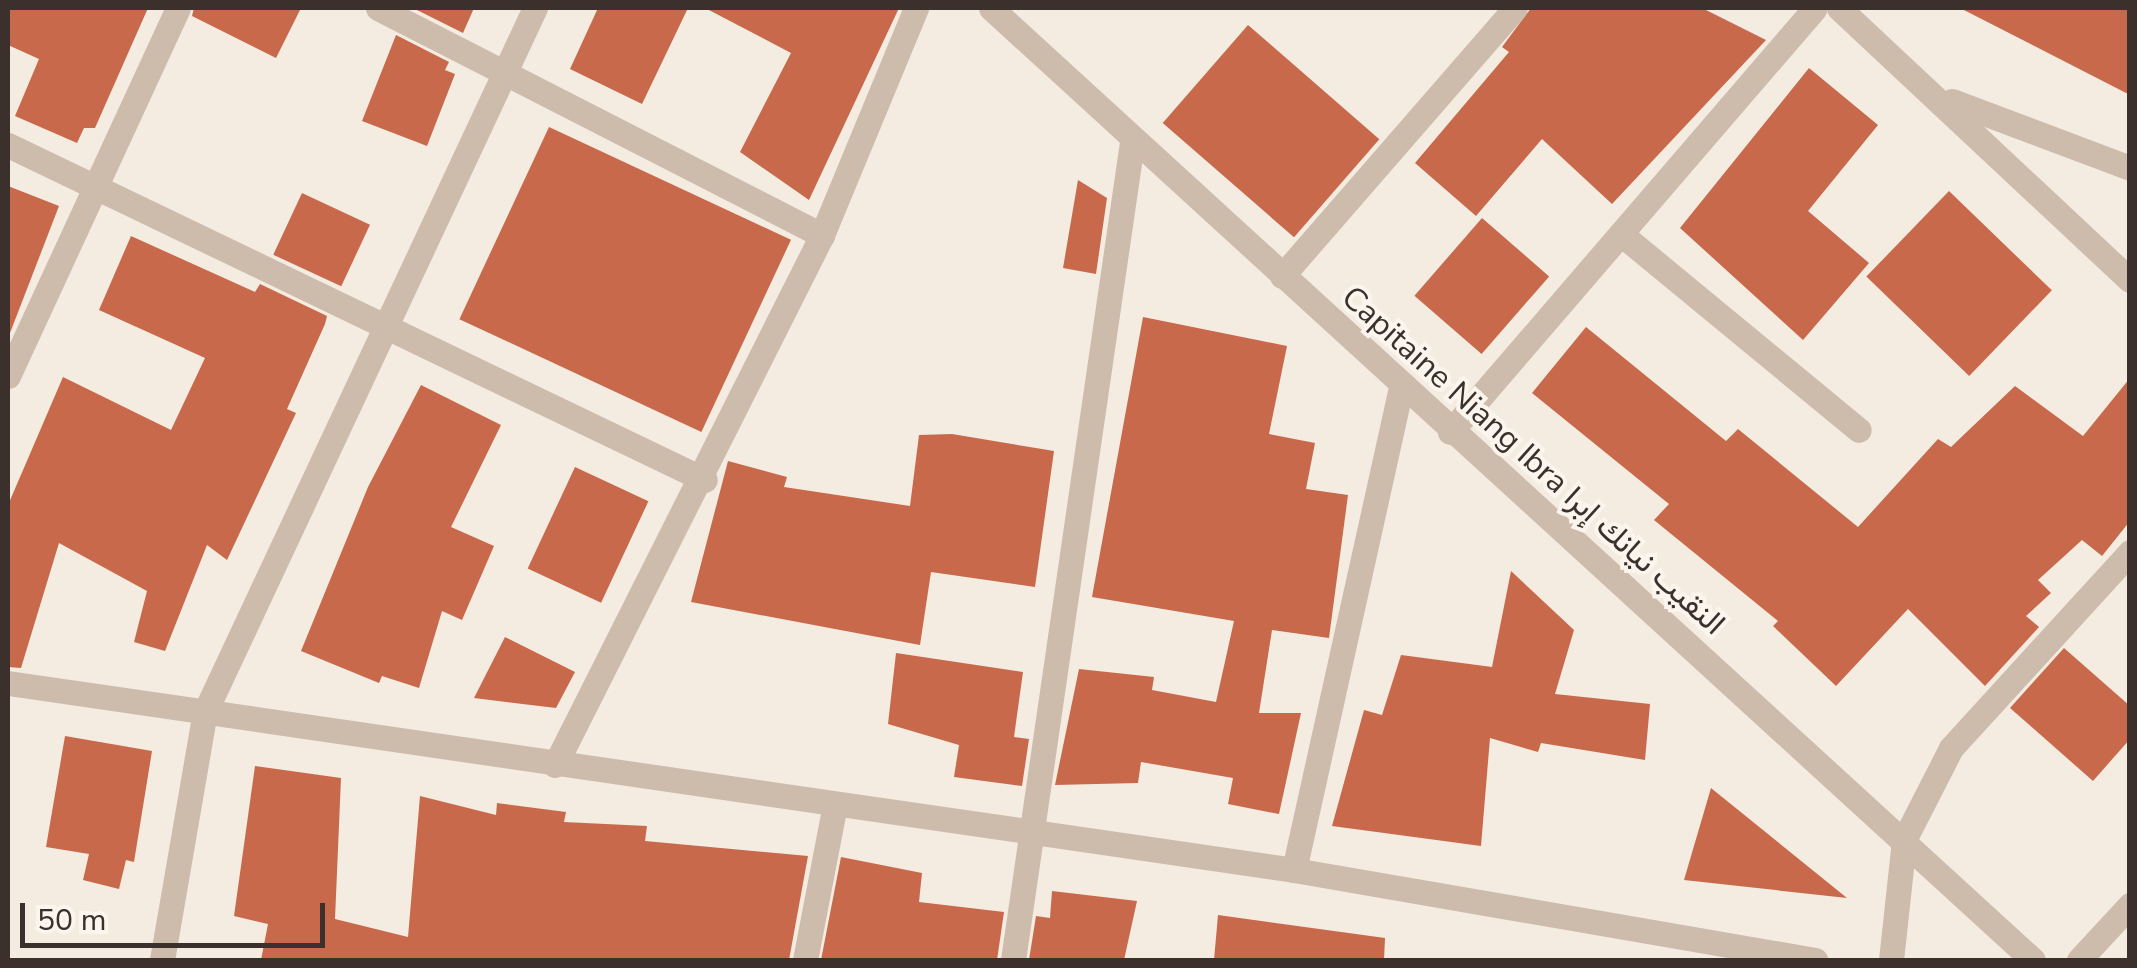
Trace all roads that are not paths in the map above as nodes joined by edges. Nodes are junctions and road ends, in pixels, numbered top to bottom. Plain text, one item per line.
1 (178, 8) edge
2 (378, 8) edge
3 (535, 8) edge
4 (916, 8) edge
5 (991, 8) edge
6 (1515, 8) edge
7 (1815, 8) edge
8 (1839, 8) edge
9 (509, 69) junction
10 (1941, 97) junction
11 (1132, 142) junction
12 (8, 145) edge
13 (2130, 168) edge
14 (95, 186) junction
15 (1620, 234) junction
16 (822, 235) junction
17 (1282, 276) junction
18 (2130, 280) edge
19 (390, 331) junction
20 (8, 376) edge
21 (1401, 386) junction
22 (1859, 430) dead end
23 (1450, 432) junction
24 (705, 480) junction
25 (2130, 552) edge
26 (8, 684) edge
27 (206, 712) junction
28 (554, 765) junction
29 (835, 804) junction
30 (1031, 832) junction
31 (1904, 840) junction
32 (1294, 870) junction
33 (2130, 905) edge
34 (162, 960) edge
35 (805, 960) edge
36 (1012, 960) edge
37 (1815, 960) edge
38 (1891, 960) edge
39 (2033, 960) edge
40 (2080, 960) edge

1 - 14 street
2 - 9 street
3 - 9 street
4 - 16 street
5 - 11 street, Capitaine Niang Ibra النقيب نيانك إبرا
6 - 17 street
7 - 15 street
8 - 10 street
9 - 16 street
9 - 19 street
10 - 13 street
10 - 18 street
11 - 17 street, Capitaine Niang Ibra النقيب نيانك إبرا
11 - 30 street
12 - 14 street
14 - 19 street
14 - 20 street
15 - 22 street
15 - 23 street
16 - 24 street
17 - 21 street, Capitaine Niang Ibra النقيب نيانك إبرا
19 - 24 street
19 - 27 street
21 - 23 street, Capitaine Niang Ibra النقيب نيانك إبرا
21 - 32 street
23 - 31 street, Capitaine Niang Ibra النقيب نيانك إبرا
24 - 28 street
25 - 31 street
26 - 27 street
27 - 28 street
27 - 34 street
28 - 29 street
29 - 30 street
29 - 35 street
30 - 32 street
30 - 36 street
31 - 38 street
31 - 39 street, Capitaine Niang Ibra النقيب نيانك إبرا
32 - 37 street
33 - 40 street

